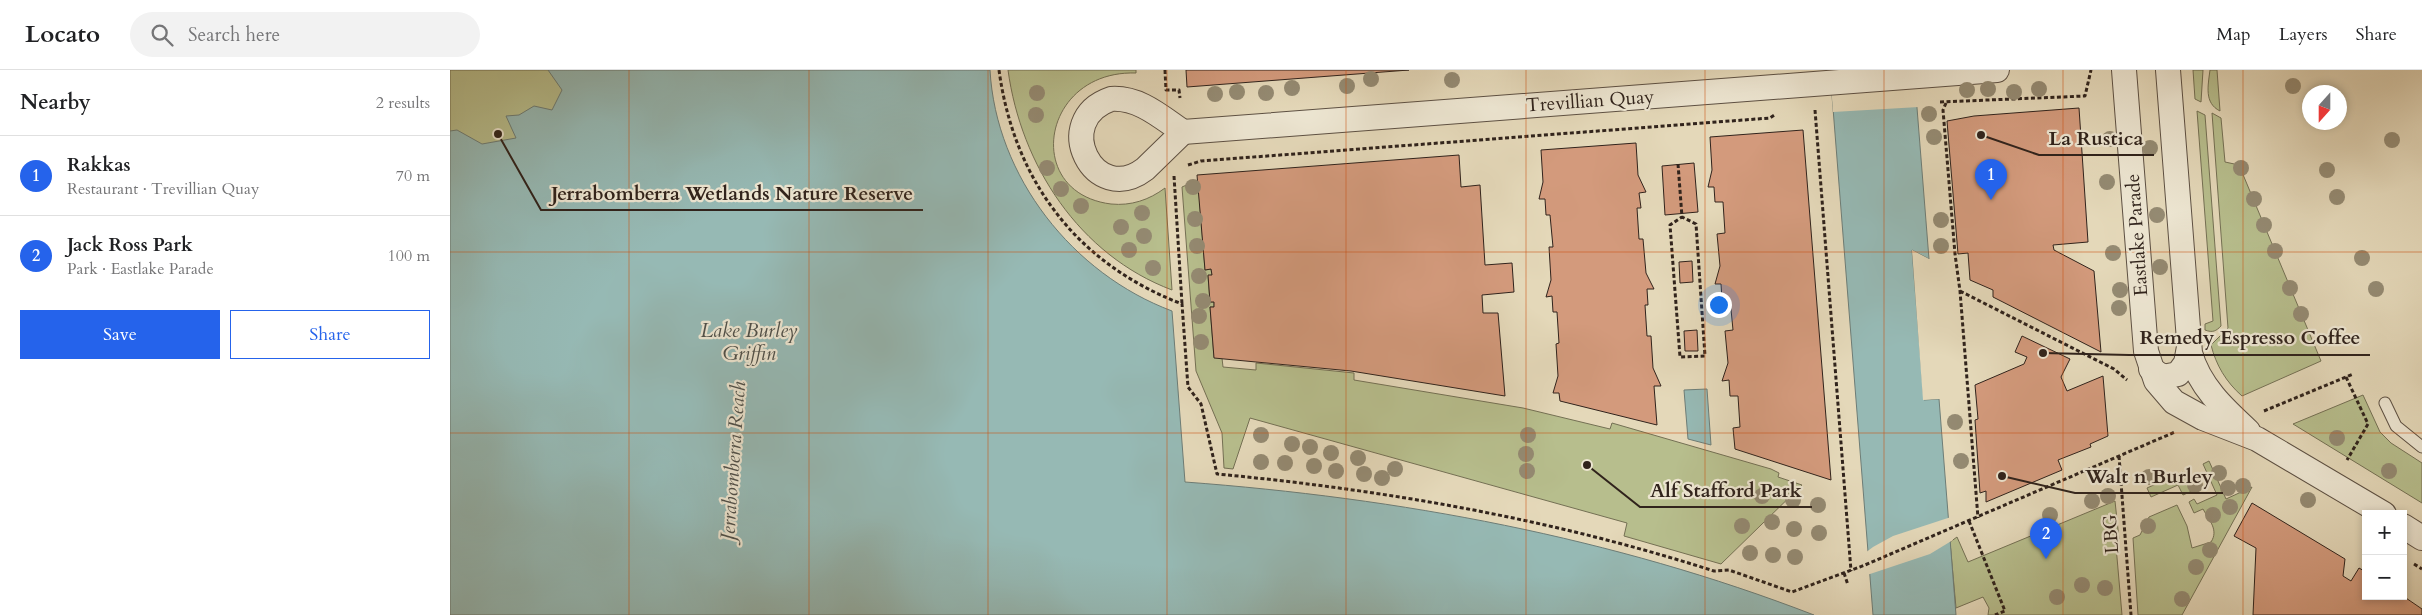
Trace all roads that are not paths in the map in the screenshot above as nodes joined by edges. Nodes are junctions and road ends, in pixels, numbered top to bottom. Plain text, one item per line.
1 (1997, 70) edge
2 (2124, 70) edge
3 (2168, 70) edge
4 (1183, 132) dead end
5 (2189, 347) junction
6 (2151, 369) junction
7 (2384, 403) dead end
8 (2257, 439) junction
9 (2422, 447) edge
10 (2377, 510) edge
11 (2407, 529) edge
12 (2422, 538) edge

1 - 4 street, Trevillian Quay
2 - 6 street, Eastlake Parade
3 - 5 street, Eastlake Parade
5 - 6 street, Eastlake Parade
5 - 8 street, Eastlake Parade
6 - 8 street, Eastlake Parade
7 - 9 lane
8 - 10 street, Eastlake Parade
11 - 12 street

